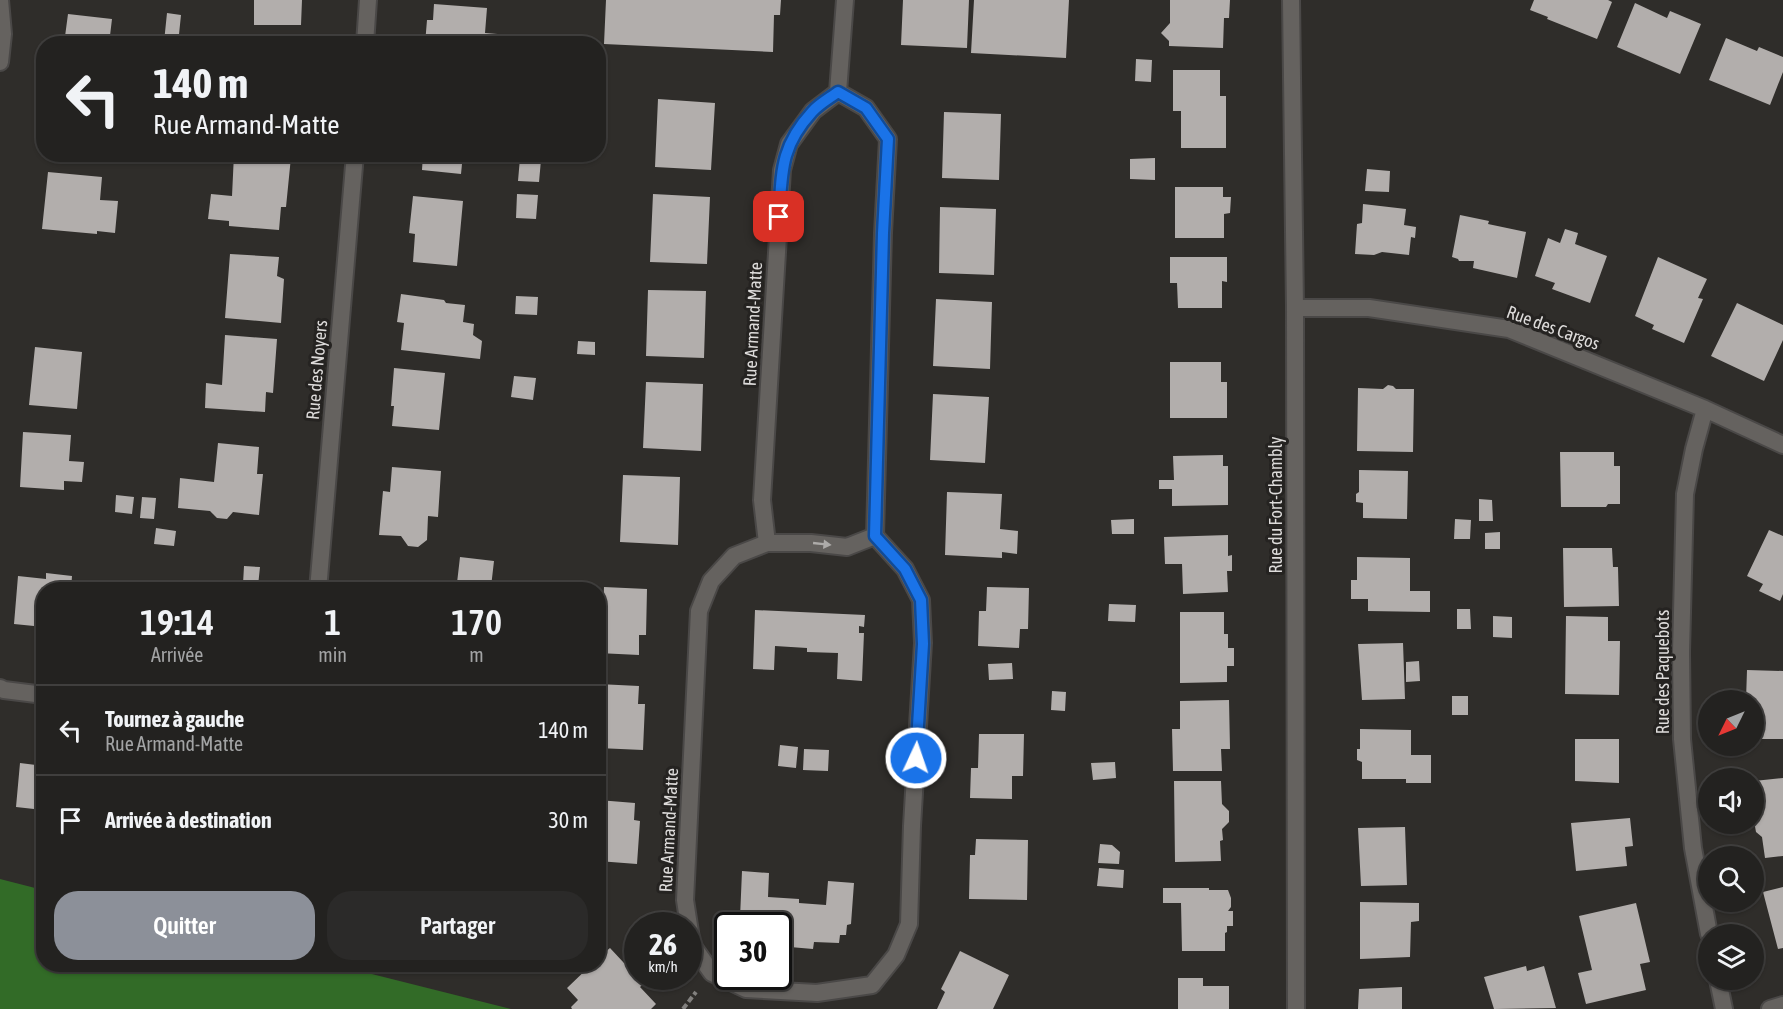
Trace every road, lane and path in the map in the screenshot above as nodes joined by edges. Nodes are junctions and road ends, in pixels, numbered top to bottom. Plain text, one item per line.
1 (0, 0) edge
2 (368, 0) edge
3 (845, 0) edge
4 (1291, 0) edge
5 (366, 36) edge
6 (0, 62) edge
7 (838, 92) junction
8 (354, 162) edge
9 (1295, 308) junction
10 (1705, 410) junction
11 (1783, 445) edge
12 (875, 536) junction
13 (767, 543) junction
14 (319, 582) edge
15 (0, 688) edge
16 (36, 694) edge
17 (1707, 924) edge
18 (1720, 990) edge
19 (1783, 1005) edge
20 (1296, 1009) edge
21 (1724, 1009) edge
22 (1770, 1009) edge

1 - 6 street
2 - 5 street
3 - 7 street
4 - 9 street, Rue du Fort-Chambly
7 - 12 street
7 - 13 street, Rue Armand-Matte
8 - 14 street, Rue des Noyers
9 - 10 street, Rue des Cargos
9 - 20 street, Rue du Fort-Chambly
10 - 11 street, Rue des Cargos
10 - 17 street, Rue des Paquebots
13 -> 12 street, Rue Armand-Matte
12 - 13 street, Rue Armand-Matte
15 - 16 street
18 - 21 street
19 - 22 street

